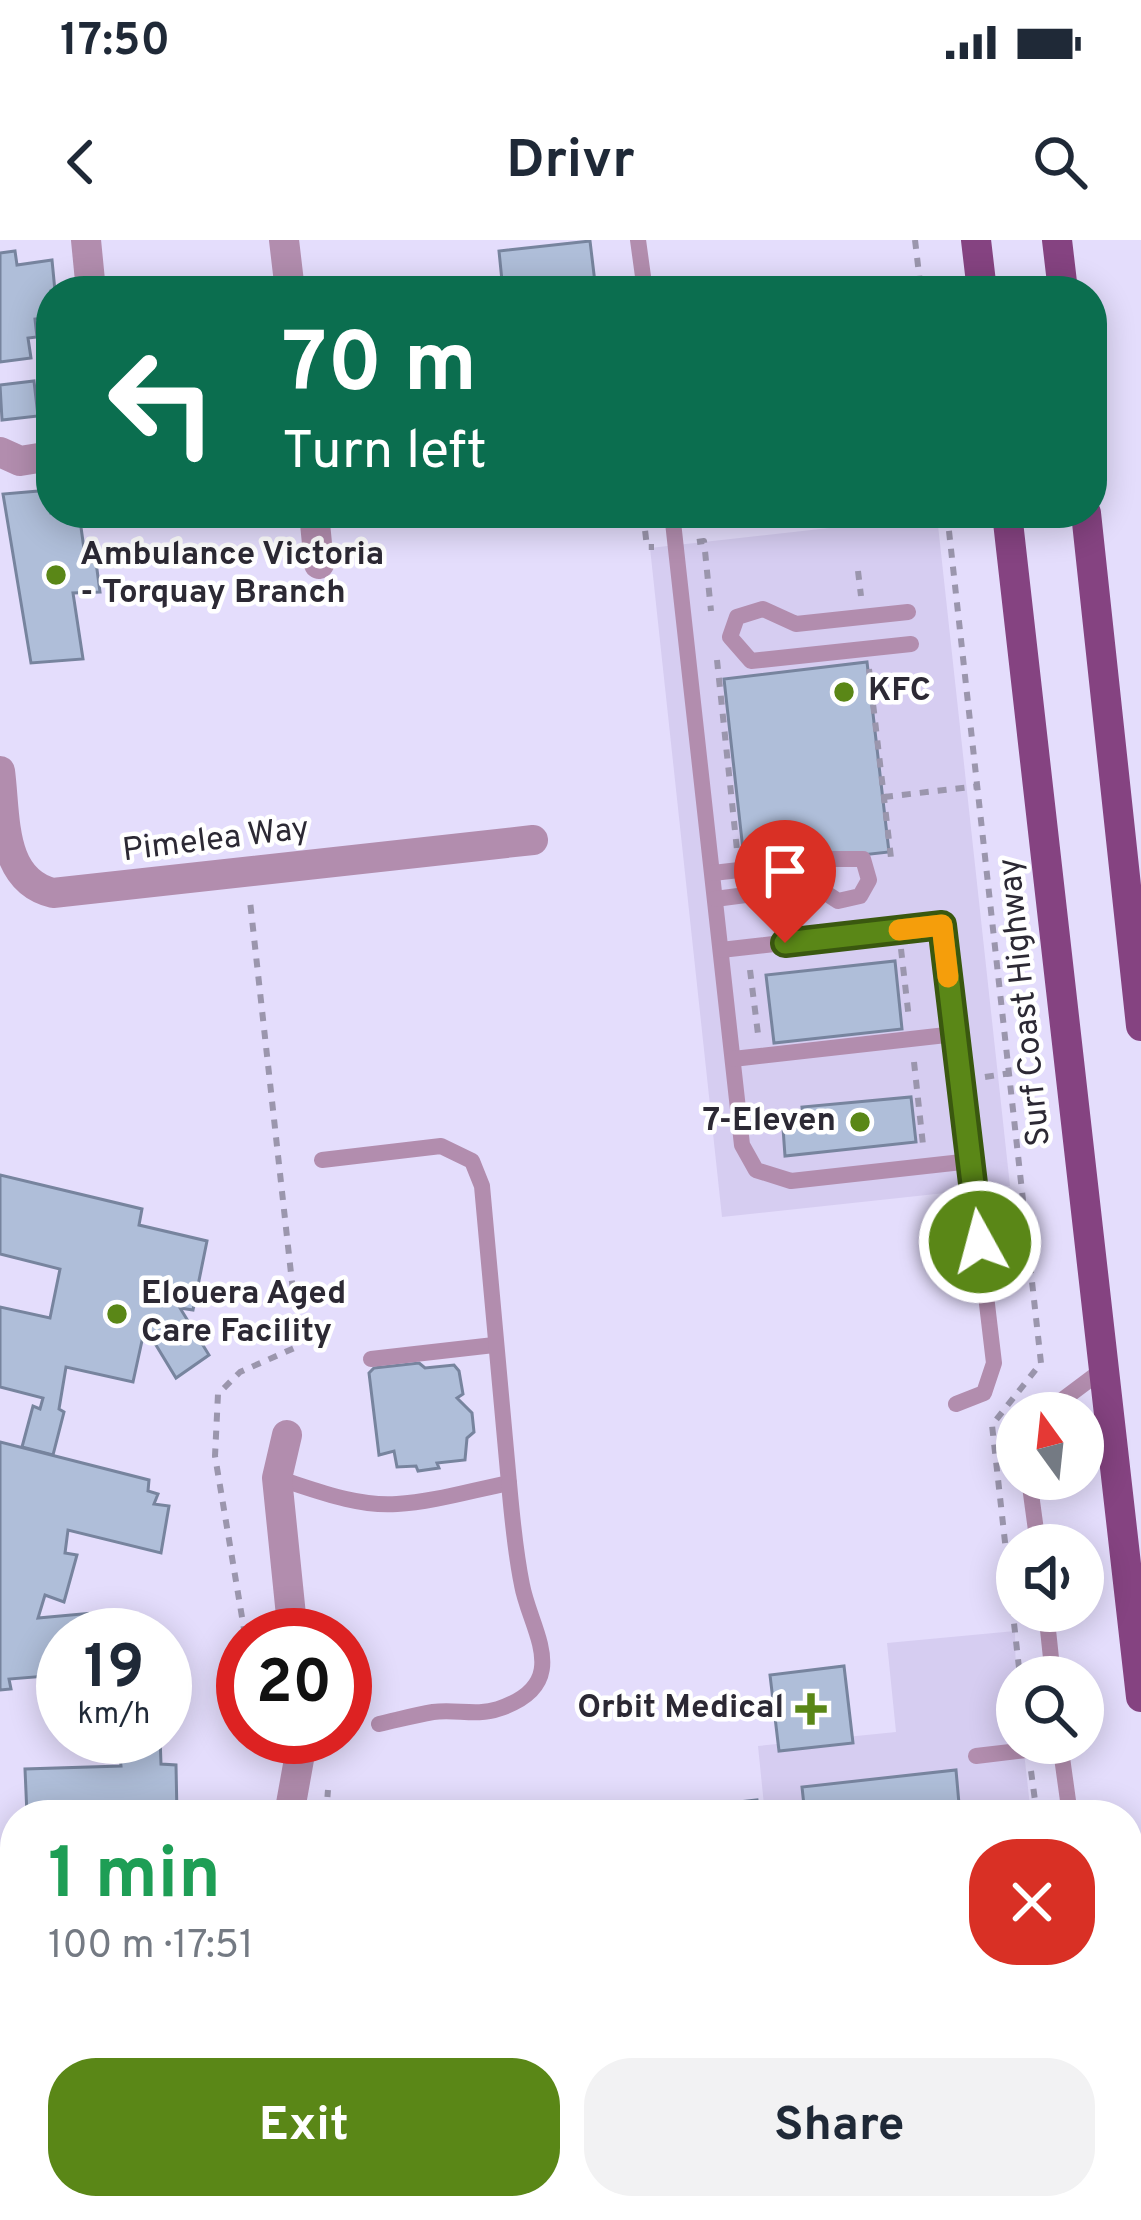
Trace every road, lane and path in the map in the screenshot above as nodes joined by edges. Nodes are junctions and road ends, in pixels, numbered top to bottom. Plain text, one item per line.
1 (86, 240) edge
2 (284, 240) edge
3 (638, 240) edge
4 (915, 240) edge
5 (976, 240) edge
6 (1058, 240) edge
7 (90, 276) edge
8 (288, 276) edge
9 (643, 276) edge
10 (919, 276) edge
11 (980, 276) edge
12 (1062, 276) edge
13 (0, 452) edge
14 (36, 458) edge
15 (315, 528) edge
16 (675, 528) edge
17 (949, 528) edge
18 (1009, 528) edge
19 (1088, 528) edge
20 (319, 564) dead end
21 (908, 612) dead end
22 (911, 644) dead end
23 (0, 771) edge
24 (979, 785) junction
25 (884, 797) dead end
26 (532, 840) dead end
27 (713, 873) junction
28 (247, 874) junction
29 (716, 899) junction
30 (721, 950) junction
31 (1140, 1016) edge
32 (955, 1034) junction
33 (733, 1059) junction
34 (322, 1160) dead end
35 (971, 1161) junction
36 (494, 1345) junction
37 (371, 1359) dead end
38 (1105, 1368) junction
39 (1073, 1392) edge
40 (956, 1403) dead end
41 (287, 1435) dead end
42 (277, 1478) junction
43 (509, 1483) junction
44 (240, 1608) edge
45 (290, 1608) edge
46 (1018, 1656) edge
47 (1141, 1697) edge
48 (379, 1724) dead end
49 (996, 1754) edge
50 (976, 1756) dead end
51 (298, 1764) edge
52 (1030, 1764) edge
53 (1063, 1764) edge
54 (292, 1800) edge
55 (1034, 1800) edge
56 (1068, 1800) edge

1 - 7 street
2 - 8 street
3 - 9 lane
4 - 10 path
5 - 11 main road
6 - 12 main road
13 - 14 street
15 - 20 street
16 - 27 lane
17 - 24 path
18 - 38 main road, Surf Coast Highway
19 - 31 main road
21 - 22 lane
23 - 28 street, Pimelea Way
24 - 25 path
24 - 46 path
26 - 28 street, Pimelea Way
27 - 29 lane
27 - 29 lane
28 - 44 path
29 - 30 lane
30 - 32 lane
30 - 33 lane
32 - 33 lane
32 - 35 lane
33 - 35 lane
34 - 36 lane
35 - 40 lane
36 - 37 lane
36 - 43 lane
38 - 39 lane
38 - 47 main road, Surf Coast Highway
41 - 42 street
42 - 43 lane
42 - 45 street
43 - 48 lane
49 - 50 lane
51 - 54 street
52 - 55 path
53 - 56 lane

